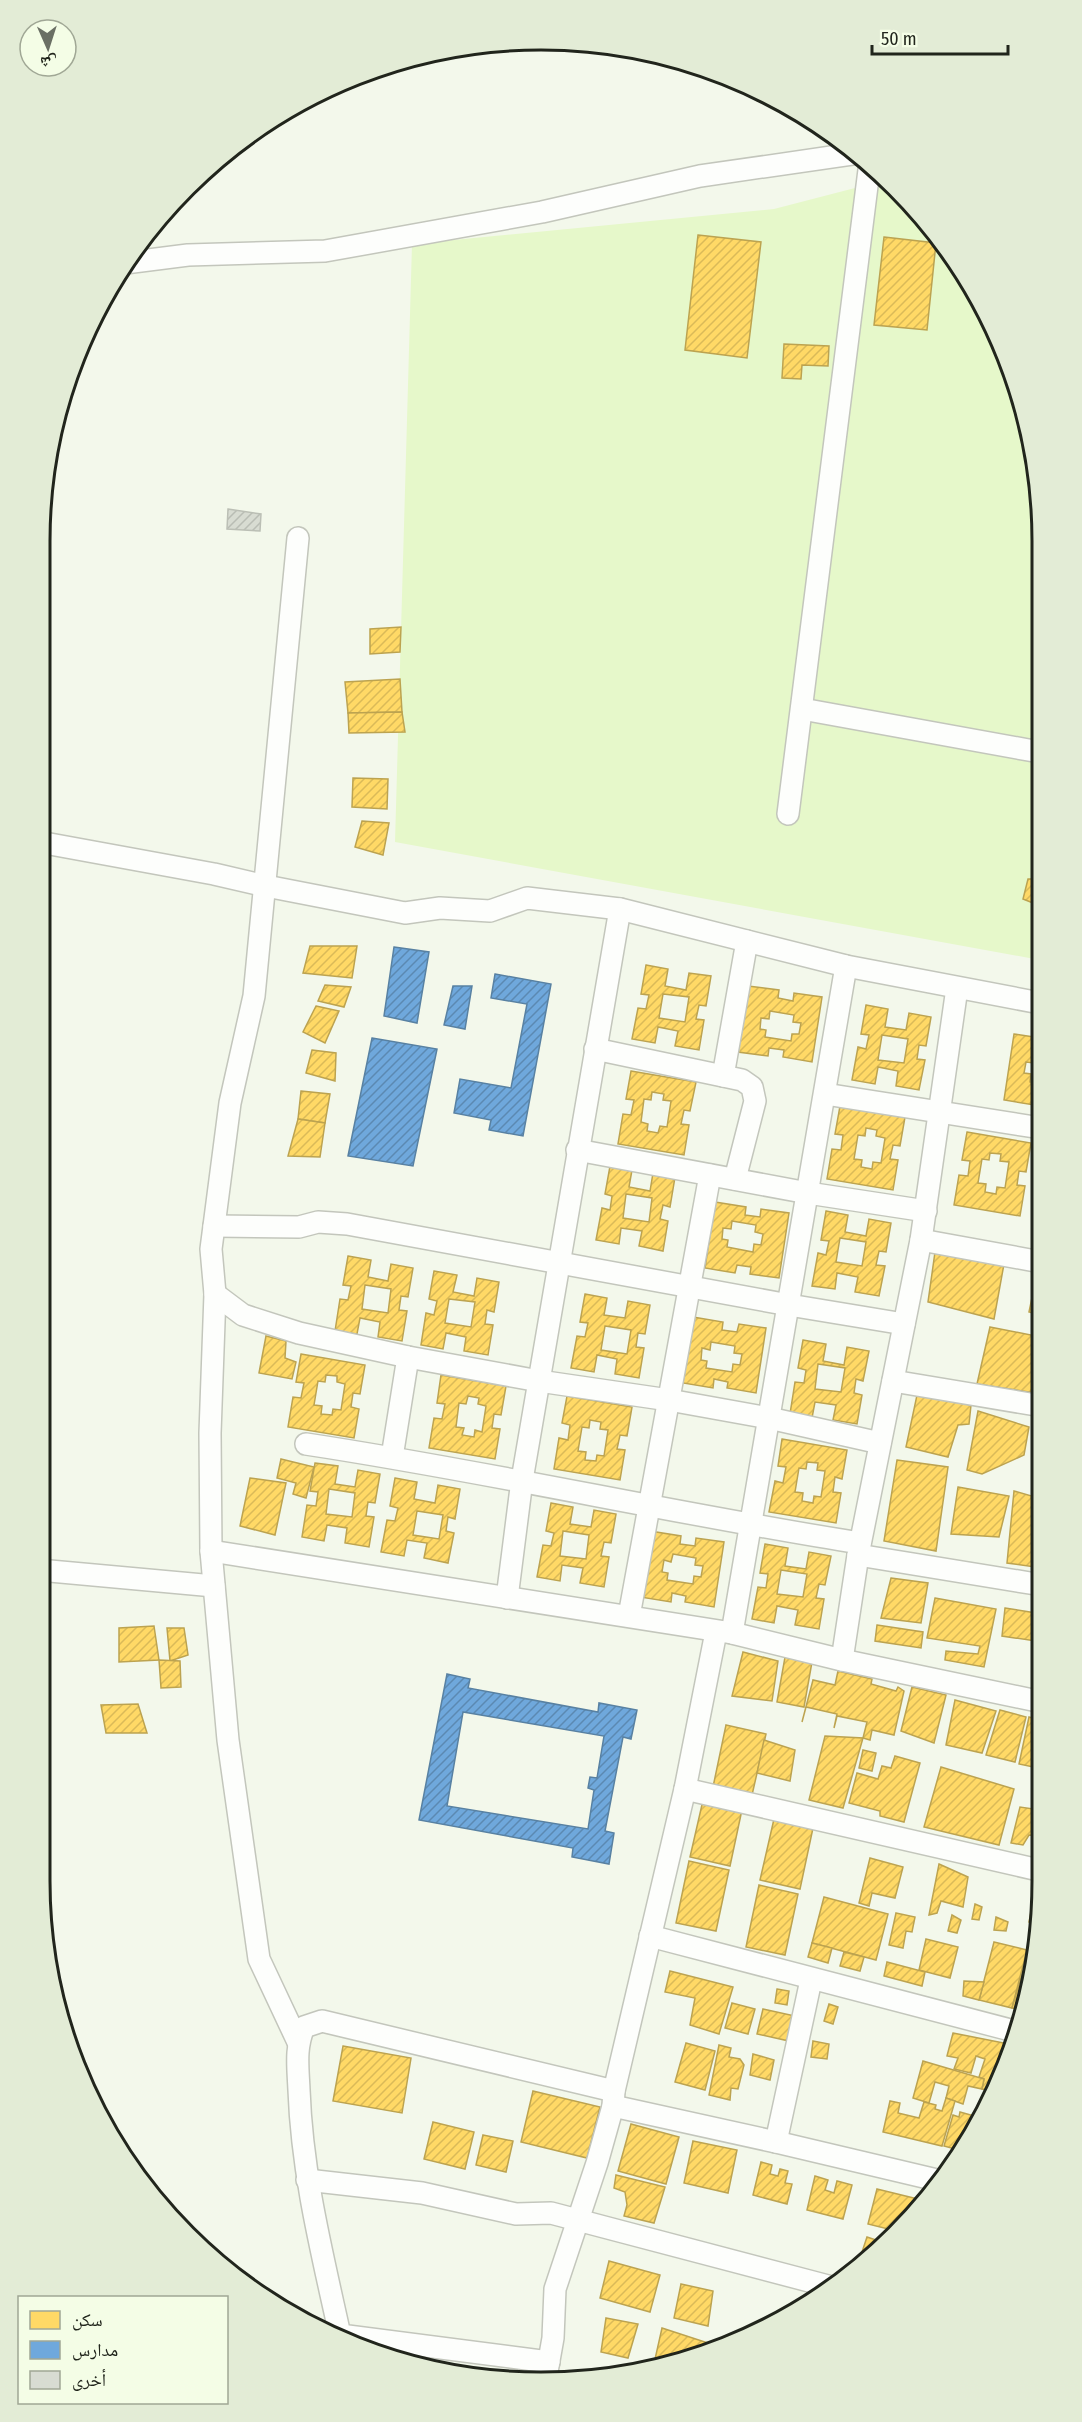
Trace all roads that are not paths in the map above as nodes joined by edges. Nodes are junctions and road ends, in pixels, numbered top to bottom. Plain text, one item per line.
1 (845, 155) edge
2 (868, 174) edge
3 (137, 262) edge
4 (298, 538) dead end
5 (802, 709) junction
6 (1032, 751) edge
7 (788, 814) dead end
8 (50, 844) edge
9 (266, 886) junction
10 (620, 909) junction
11 (747, 941) junction
12 (846, 966) junction
13 (957, 988) junction
14 (1032, 1002) edge
15 (596, 1049) junction
16 (723, 1076) junction
17 (825, 1094) junction
18 (940, 1112) junction
19 (1032, 1127) edge
20 (577, 1150) junction
21 (710, 1175) junction
22 (735, 1179) junction
23 (808, 1193) junction
24 (926, 1211) junction
25 (214, 1226) junction
26 (921, 1240) junction
27 (1032, 1260) edge
28 (558, 1262) junction
29 (688, 1286) junction
30 (215, 1294) junction
31 (789, 1305) junction
32 (904, 1324) junction
33 (408, 1357) junction
34 (538, 1381) junction
35 (893, 1381) junction
36 (669, 1400) junction
37 (1032, 1404) edge
38 (770, 1418) junction
39 (880, 1443) junction
40 (306, 1444) dead end
41 (392, 1457) junction
42 (522, 1480) junction
43 (651, 1506) junction
44 (751, 1526) junction
45 (859, 1549) junction
46 (211, 1551) junction
47 (50, 1571) edge
48 (1032, 1583) edge
49 (214, 1586) junction
50 (507, 1598) junction
51 (629, 1616) junction
52 (724, 1633) junction
53 (842, 1660) junction
54 (1032, 1700) edge
55 (685, 1789) junction
56 (1032, 1868) edge
57 (651, 1936) junction
58 (811, 1980) junction
59 (1009, 2030) edge
60 (298, 2042) junction
61 (613, 2099) junction
62 (776, 2142) junction
63 (932, 2179) edge
64 (307, 2180) junction
65 (577, 2221) junction
66 (822, 2284) edge
67 (339, 2329) edge
68 (365, 2340) edge
69 (547, 2372) edge

1 - 3 street
2 - 5 street
4 - 9 street
5 - 6 street
5 - 7 street
8 - 9 street
9 - 10 street
9 - 25 street
10 - 11 street
10 - 15 street
11 - 12 street
11 - 16 street
12 - 13 street
12 - 17 street
13 - 14 street
13 - 18 street
15 - 16 street
15 - 20 street
16 - 22 street
17 - 18 street
17 - 23 street
18 - 19 street
18 - 24 street
20 - 21 street
20 - 28 street
21 - 22 street
21 - 29 street
22 - 23 street
23 - 24 street
23 - 31 street
24 - 26 street
25 - 28 street
25 - 30 street
26 - 27 street
26 - 32 street
28 - 29 street
28 - 34 street
29 - 31 street
29 - 36 street
30 - 33 street
30 - 46 street
31 - 32 street
31 - 38 street
32 - 35 street
33 - 34 street
33 - 41 street
34 - 36 street
34 - 42 street
35 - 37 street
35 - 39 street
36 - 38 street
36 - 43 street
38 - 39 street
38 - 44 street
39 - 45 street
40 - 41 street
41 - 42 street
42 - 43 street
42 - 50 street
43 - 44 street
43 - 51 street
44 - 45 street
44 - 52 street
45 - 48 street
45 - 53 street
46 - 49 street
46 - 50 street
47 - 49 street
49 - 60 street
50 - 51 street
51 - 52 street
52 - 53 street
52 - 55 street
53 - 54 street
55 - 56 street
55 - 57 street
57 - 58 street
57 - 61 street
58 - 59 street
58 - 62 street
60 - 61 street
60 - 64 street
61 - 62 street
61 - 65 street
62 - 63 street
64 - 65 street
64 - 67 street
65 - 66 street
65 - 69 street
68 - 69 street

